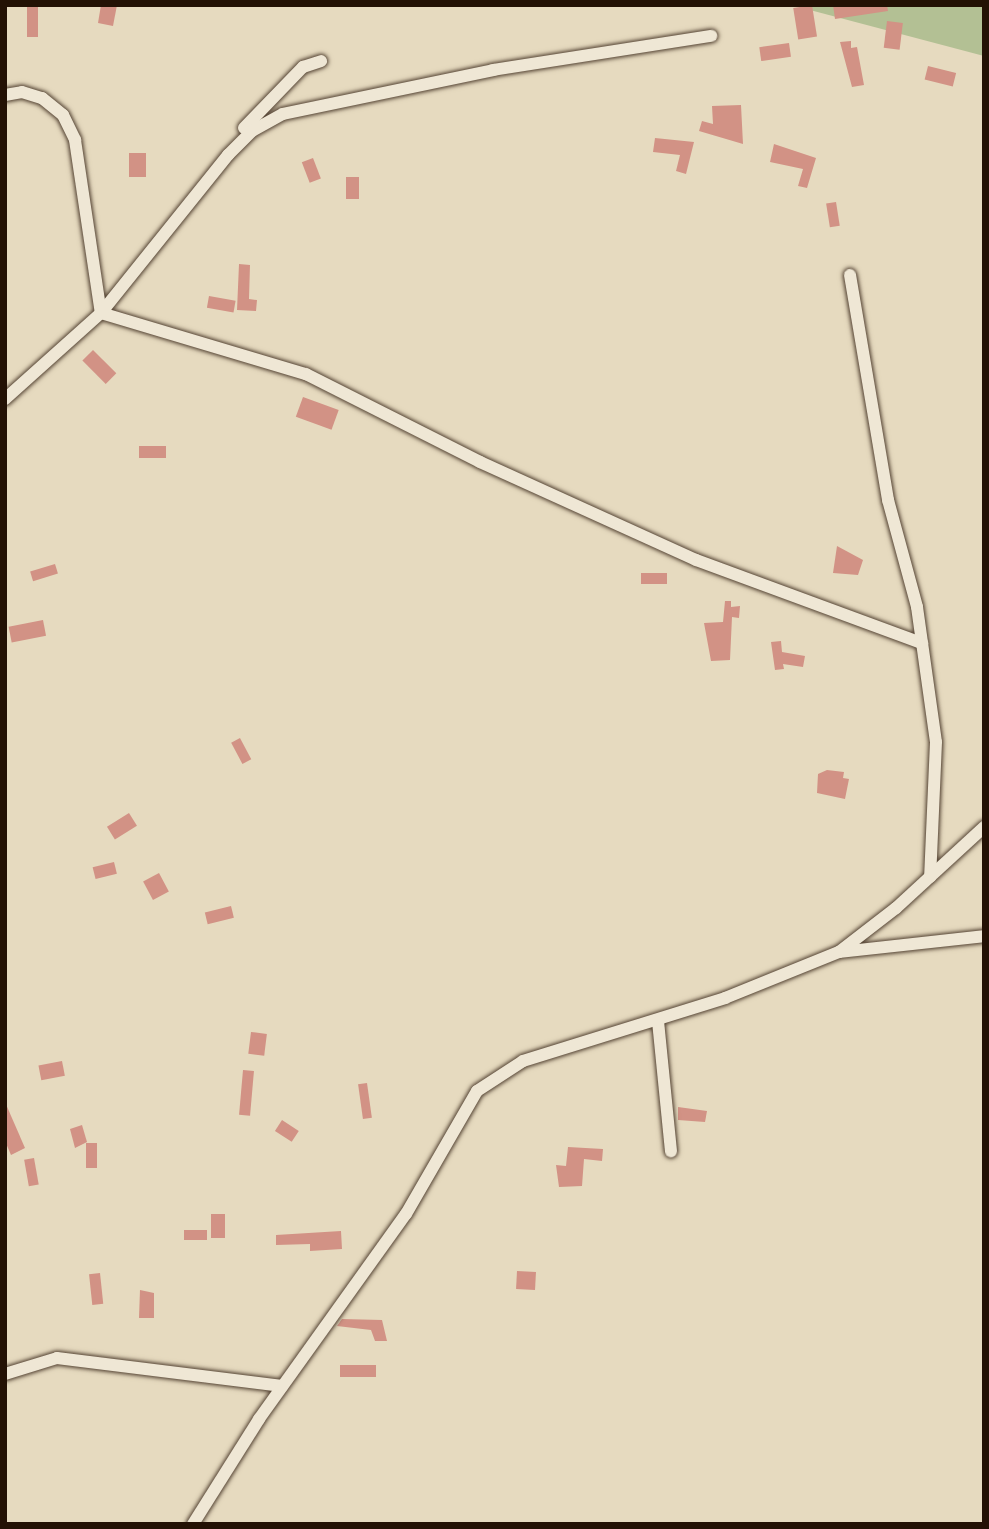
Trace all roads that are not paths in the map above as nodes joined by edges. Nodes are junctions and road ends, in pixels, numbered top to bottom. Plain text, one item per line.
1 (711, 36) dead end
2 (321, 61) dead end
3 (5, 96) edge
4 (228, 155) junction
5 (850, 275) dead end
6 (101, 313) junction
7 (7, 394) edge
8 (922, 643) junction
9 (984, 827) edge
10 (930, 877) junction
11 (984, 936) edge
12 (839, 952) junction
13 (658, 1021) junction
14 (671, 1151) dead end
15 (5, 1374) edge
16 (282, 1386) junction
17 (193, 1524) edge

1 - 4 street
2 - 4 street
3 - 6 street
4 - 6 street
5 - 8 street
6 - 7 street
6 - 8 street
8 - 10 street
9 - 10 street
10 - 12 street
11 - 12 street
12 - 13 street
13 - 14 street
13 - 16 street
15 - 16 street
16 - 17 street

